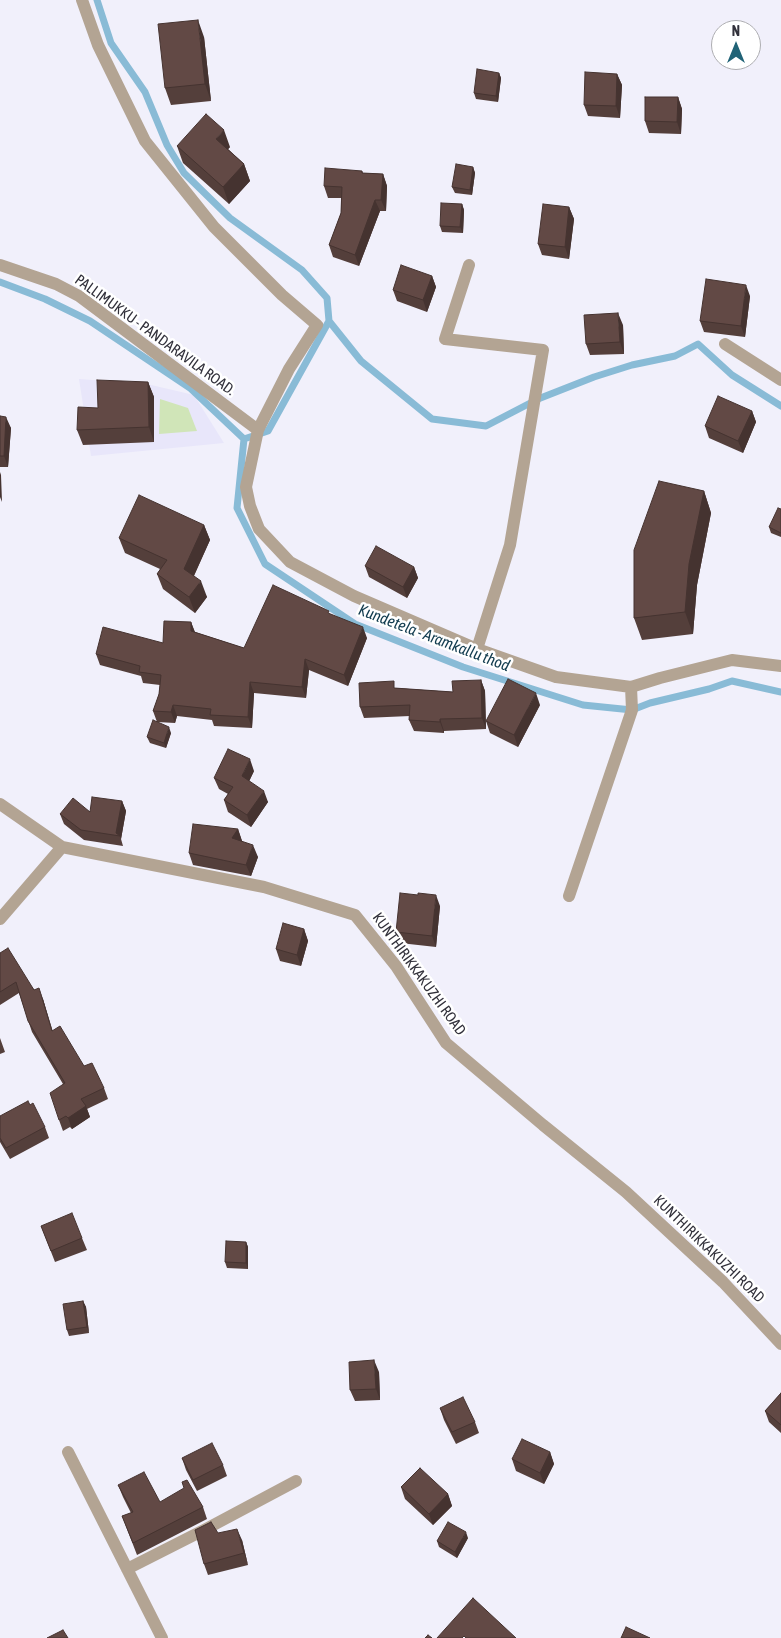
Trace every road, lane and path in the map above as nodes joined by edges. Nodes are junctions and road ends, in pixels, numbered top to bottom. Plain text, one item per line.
1 (82, 0) edge
2 (0, 265) edge
3 (469, 265) dead end
4 (725, 344) dead end
5 (781, 380) edge
6 (257, 430) junction
7 (477, 649) junction
8 (781, 666) edge
9 (631, 687) junction
10 (0, 804) edge
11 (62, 847) junction
12 (569, 896) dead end
13 (0, 919) edge
14 (781, 1344) edge
15 (68, 1452) dead end
16 (296, 1481) dead end
17 (127, 1569) junction
18 (162, 1638) edge

1 - 6 street
2 - 6 street, PALLIMUKKU - PANDARAVILA ROAD.
3 - 7 street
4 - 5 street
6 - 7 street
7 - 9 street
8 - 9 street
9 - 12 street
10 - 11 street, KUNTHIRIKKAKUZHI ROAD
11 - 13 street
11 - 14 street, KUNTHIRIKKAKUZHI ROAD
15 - 17 street
16 - 17 street
17 - 18 street

